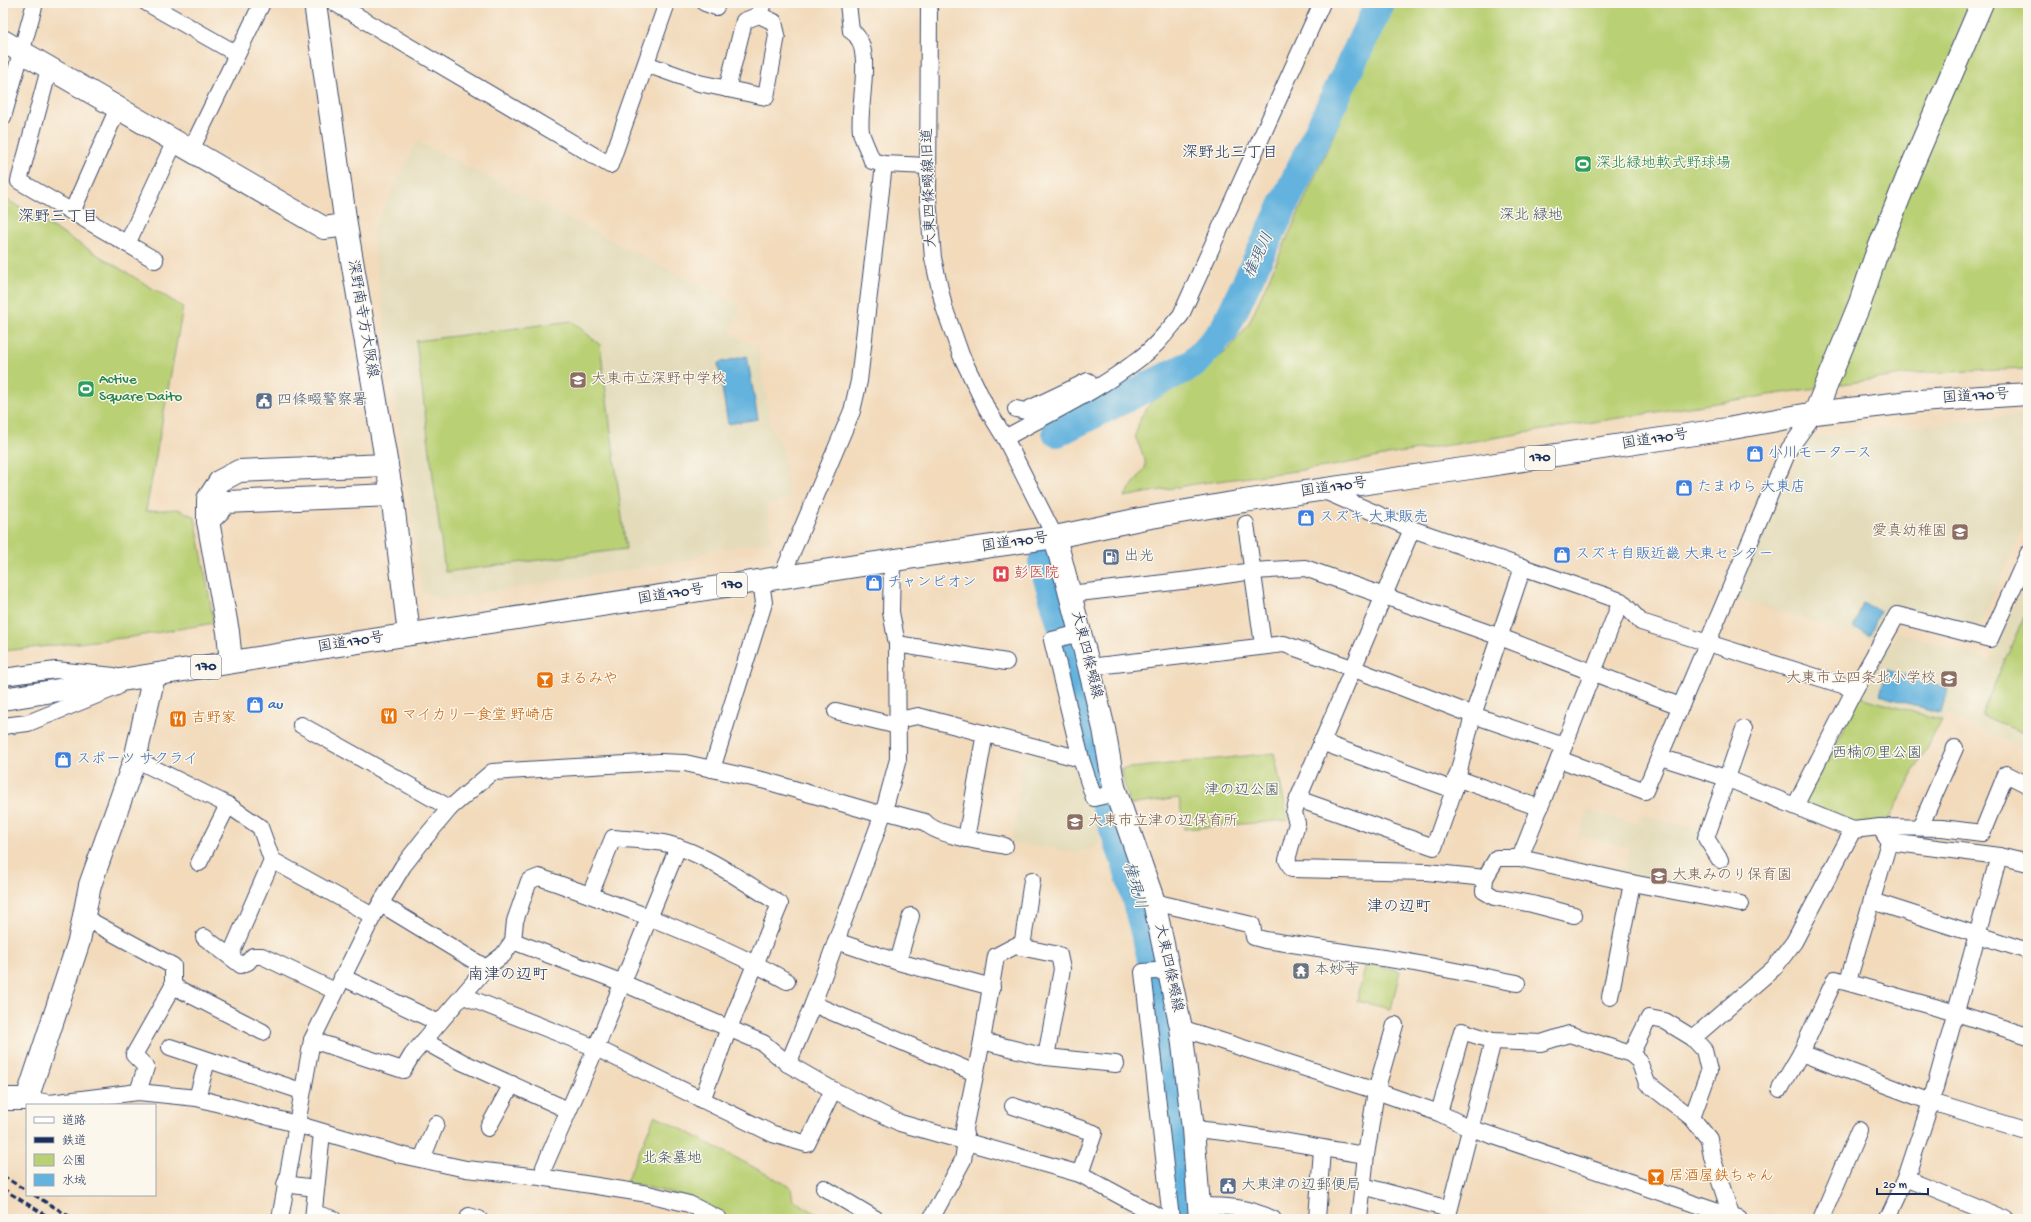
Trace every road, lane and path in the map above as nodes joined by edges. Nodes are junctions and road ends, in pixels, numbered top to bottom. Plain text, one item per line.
1 (35, 3) edge
2 (148, 3) edge
3 (262, 3) edge
4 (315, 3) edge
5 (334, 3) edge
6 (667, 3) edge
7 (848, 3) edge
8 (929, 3) edge
9 (1322, 3) edge
10 (1982, 3) edge
11 (761, 9) edge
12 (3, 41) edge
13 (21, 52) junction
14 (237, 54) junction
15 (646, 64) junction
16 (49, 69) junction
17 (726, 89) junction
18 (118, 108) junction
19 (3, 117) edge
20 (183, 145) junction
21 (884, 164) junction
22 (928, 166) junction
23 (72, 212) junction
24 (346, 226) junction
25 (127, 244) junction
26 (155, 260) dead end
27 (1116, 375) junction
28 (2028, 394) edge
29 (1016, 408) dead end
30 (1815, 413) junction
31 (1004, 438) junction
32 (387, 465) junction
33 (1322, 490) junction
34 (392, 495) junction
35 (208, 521) junction
36 (1246, 524) dead end
37 (1412, 529) junction
38 (1055, 537) junction
39 (2028, 554) edge
40 (892, 561) junction
41 (1523, 567) junction
42 (1253, 571) junction
43 (771, 579) junction
44 (1070, 594) junction
45 (1385, 597) junction
46 (1621, 601) junction
47 (1080, 633) junction
48 (409, 634) junction
49 (1500, 637) junction
50 (1708, 642) junction
51 (897, 644) junction
52 (1264, 645) junction
53 (231, 662) junction
54 (1006, 662) dead end
55 (1089, 667) junction
56 (1352, 668) junction
57 (1593, 674) junction
58 (3, 677) edge
59 (147, 677) junction
60 (1854, 689) junction
61 (3, 699) edge
62 (1680, 706) junction
63 (836, 711) dead end
64 (1473, 715) junction
65 (898, 723) junction
66 (302, 725) dead end
67 (3, 726) edge
68 (1744, 729) dead end
69 (985, 733) junction
70 (1322, 742) junction
71 (1955, 748) dead end
72 (1561, 752) junction
73 (1660, 756) junction
74 (135, 759) junction
75 (1081, 759) junction
76 (712, 769) junction
77 (1726, 778) junction
78 (1455, 784) junction
79 (2028, 785) edge
80 (1116, 793) junction
81 (1298, 799) junction
82 (228, 805) junction
83 (1795, 806) junction
84 (450, 808) junction
85 (1540, 808) junction
86 (884, 813) junction
87 (1880, 827) junction
88 (1920, 827) junction
89 (1853, 830) junction
90 (966, 839) junction
91 (1889, 842) junction
92 (1004, 846) dead end
93 (678, 847) junction
94 (1434, 847) junction
95 (1999, 856) junction
96 (1520, 858) junction
97 (272, 860) junction
98 (1720, 860) dead end
99 (199, 863) dead end
100 (2028, 863) edge
101 (1427, 872) junction
102 (1485, 878) junction
103 (1032, 880) dead end
104 (1632, 883) junction
105 (590, 895) junction
106 (1872, 901) junction
107 (1154, 902) junction
108 (1741, 904) dead end
109 (377, 910) junction
110 (1574, 915) dead end
111 (650, 916) junction
112 (911, 916) dead end
113 (85, 918) junction
114 (1978, 936) junction
115 (204, 937) dead end
116 (513, 941) junction
117 (836, 941) junction
118 (1022, 947) junction
119 (2028, 951) edge
120 (230, 956) junction
121 (898, 962) junction
122 (757, 964) junction
123 (486, 968) junction
124 (1168, 970) junction
125 (787, 981) dead end
126 (1848, 981) junction
127 (623, 983) junction
128 (1517, 983) dead end
129 (339, 984) junction
130 (173, 986) junction
131 (992, 987) junction
132 (464, 996) junction
133 (1610, 997) dead end
134 (813, 1004) junction
135 (1956, 1013) junction
136 (439, 1023) junction
137 (1395, 1025) dead end
138 (730, 1028) junction
139 (1181, 1028) junction
140 (263, 1032) dead end
141 (2028, 1036) edge
142 (1693, 1038) junction
143 (312, 1040) junction
144 (424, 1041) junction
145 (982, 1041) junction
146 (1493, 1041) junction
147 (170, 1047) dead end
148 (596, 1048) junction
149 (1801, 1053) junction
150 (1631, 1054) junction
151 (1046, 1056) junction
152 (207, 1061) junction
153 (788, 1064) junction
154 (1116, 1064) dead end
155 (976, 1073) junction
156 (512, 1084) junction
157 (1780, 1089) dead end
158 (833, 1090) junction
159 (301, 1091) junction
160 (1376, 1091) junction
161 (138, 1092) junction
162 (197, 1098) junction
163 (27, 1099) junction
164 (3, 1100) edge
165 (702, 1100) junction
166 (1931, 1102) junction
167 (1013, 1106) dead end
168 (568, 1110) junction
169 (1439, 1113) junction
170 (1692, 1118) junction
171 (296, 1124) junction
172 (436, 1124) dead end
173 (488, 1128) dead end
174 (1470, 1128) junction
175 (1193, 1129) junction
176 (1859, 1130) dead end
177 (2028, 1132) edge
178 (322, 1133) junction
179 (966, 1141) junction
180 (1322, 1149) junction
181 (1366, 1155) junction
182 (422, 1159) junction
183 (544, 1167) dead end
184 (1080, 1174) junction
185 (1906, 1178) junction
186 (285, 1184) junction
187 (1363, 1186) junction
188 (315, 1188) junction
189 (824, 1188) dead end
190 (1199, 1213) edge
191 (1448, 1214) edge
192 (313, 1216) edge
193 (1733, 1218) edge
194 (280, 1219) edge
195 (333, 1219) edge
196 (720, 1219) edge
197 (876, 1219) edge
198 (931, 1219) edge
199 (1164, 1219) edge
200 (1171, 1219) edge
201 (1273, 1219) edge
202 (1317, 1219) edge
203 (1359, 1219) edge
204 (1821, 1219) edge
205 (1887, 1219) edge
206 (2006, 1219) edge

1 - 13 street
2 - 14 street
3 - 14 street
4 - 24 main road, 深野南寺方大阪線
5 - 15 street
6 - 15 street
7 - 21 street
8 - 22 street, 大東四條畷線旧道
9 - 27 street
10 - 30 main road
11 - 17 street
11 - 17 street
12 - 13 main road
13 - 16 main road
13 - 19 street
14 - 20 street
15 - 17 street
16 - 18 main road
16 - 23 street
18 - 20 main road
18 - 23 street
20 - 24 main road
20 - 25 street
21 - 22 street
21 - 43 street
22 - 31 street, 大東四條畷線旧道
23 - 25 street
24 - 32 main road, 深野南寺方大阪線
25 - 26 street
27 - 29 street
27 - 31 street
28 - 30 main road, 国道170号 / 170
30 - 33 main road, 国道170号 / 170
30 - 50 street
31 - 38 street, 大東四條畷線旧道
32 - 34 main road, 深野南寺方大阪線
32 - 35 main road
33 - 37 street
33 - 38 main road, 国道170号 / 170
34 - 35 main road
34 - 48 main road, 深野南寺方大阪線
35 - 53 main road
36 - 42 street
37 - 41 street
37 - 45 street
38 - 40 main road, 国道170号 / 170
38 - 44 main road, 大東四條畷線
39 - 60 street
40 - 43 main road, 国道170号 / 170
40 - 51 street
41 - 46 street
41 - 49 street
42 - 44 street
42 - 45 street
42 - 52 street
43 - 48 main road, 国道170号 / 170
43 - 76 street
44 - 47 main road, 大東四條畷線
45 - 49 street
45 - 56 street
46 - 50 street
46 - 57 street
47 - 55 main road, 大東四條畷線
47 - 75 street
48 - 53 main road, 国道170号 / 170
49 - 57 street
49 - 64 street
50 - 60 street
50 - 62 street
51 - 54 street
51 - 65 street
52 - 55 street
52 - 56 street
53 - 59 main road, 国道170号 / 170
55 - 80 main road, 大東四條畷線
56 - 64 street
56 - 70 street
57 - 62 street
57 - 72 street
58 - 59 street
59 - 61 main road, 国道170号 / 170
59 - 67 street
59 - 74 main road
60 - 83 street
62 - 73 street
63 - 65 street
64 - 72 street
64 - 78 street
65 - 69 street
65 - 86 street
66 - 84 street
68 - 77 street
69 - 75 street
69 - 90 street
70 - 78 street
70 - 81 street
71 - 88 street
72 - 73 street
72 - 85 street
73 - 77 street
74 - 82 street
74 - 113 main road
75 - 80 street
76 - 84 street
76 - 86 street
77 - 83 street
77 - 98 street
78 - 85 street
78 - 94 street
79 - 88 street
80 - 107 main road, 大東四條畷線
81 - 94 street
81 - 101 street
82 - 97 street
82 - 99 street
83 - 89 street
84 - 109 street
85 - 96 street
86 - 90 street
86 - 117 street
87 - 88 street
87 - 89 street
87 - 91 street
89 - 142 street
90 - 92 street
91 - 95 street
91 - 106 street
93 - 105 street
93 - 111 street
93 - 122 street
94 - 101 street
95 - 100 street
95 - 114 street
96 - 102 street
96 - 104 street
97 - 109 street
97 - 120 street
101 - 102 street
102 - 110 street
103 - 118 street
104 - 108 street
104 - 133 street
105 - 111 street
105 - 116 street
106 - 114 street
106 - 126 street
107 - 124 main road, 大東四條畷線
107 - 128 street
109 - 123 street
109 - 129 street
111 - 122 street
111 - 127 street
112 - 121 street
113 - 130 street
113 - 163 main road
114 - 119 street
114 - 135 street
115 - 120 street
116 - 123 street
116 - 127 street
117 - 121 street
117 - 134 street
118 - 131 street
118 - 151 street
120 - 129 street
121 - 131 street
122 - 125 street
122 - 138 street
123 - 132 street
124 - 139 main road, 大東四條畷線
124 - 200 street
126 - 135 street
126 - 149 street
127 - 138 street
127 - 148 street
129 - 136 street
129 - 143 street
130 - 140 street
130 - 161 street
131 - 145 street
132 - 136 street
132 - 148 street
134 - 153 street
134 - 155 street
135 - 141 street
135 - 166 street
136 - 144 street
137 - 160 street
138 - 153 street
138 - 165 street
139 - 160 street
139 - 175 main road, 大東四條畷線
142 - 150 street
142 - 170 street
143 - 144 street
143 - 159 street
144 - 156 street
145 - 151 street
145 - 155 street
146 - 150 street
146 - 169 street
146 - 174 street
147 - 152 street
148 - 165 street
148 - 168 street
149 - 157 street
149 - 166 street
150 - 170 street
151 - 154 street
152 - 159 street
152 - 162 street
153 - 158 street
155 - 179 street
156 - 168 street
156 - 173 street
158 - 165 street
158 - 179 street
159 - 171 street
160 - 169 street
160 - 181 street
161 - 162 street
161 - 163 street
162 - 171 street
163 - 164 main road
166 - 177 street
166 - 185 street
167 - 184 street
168 - 183 street
169 - 174 street
170 - 193 street
171 - 178 street
171 - 186 street
172 - 182 street
174 - 191 street
174 - 193 street
175 - 180 street
175 - 190 main road, 大東四條畷線
176 - 204 street
178 - 182 street
178 - 188 street
179 - 184 street
179 - 198 street
180 - 181 street
180 - 202 street
181 - 187 street
182 - 196 street
184 - 199 street
185 - 205 street
185 - 206 street
186 - 188 street
186 - 194 street
187 - 191 street
187 - 203 street
188 - 192 street
189 - 197 street
190 - 201 street
192 - 195 street

